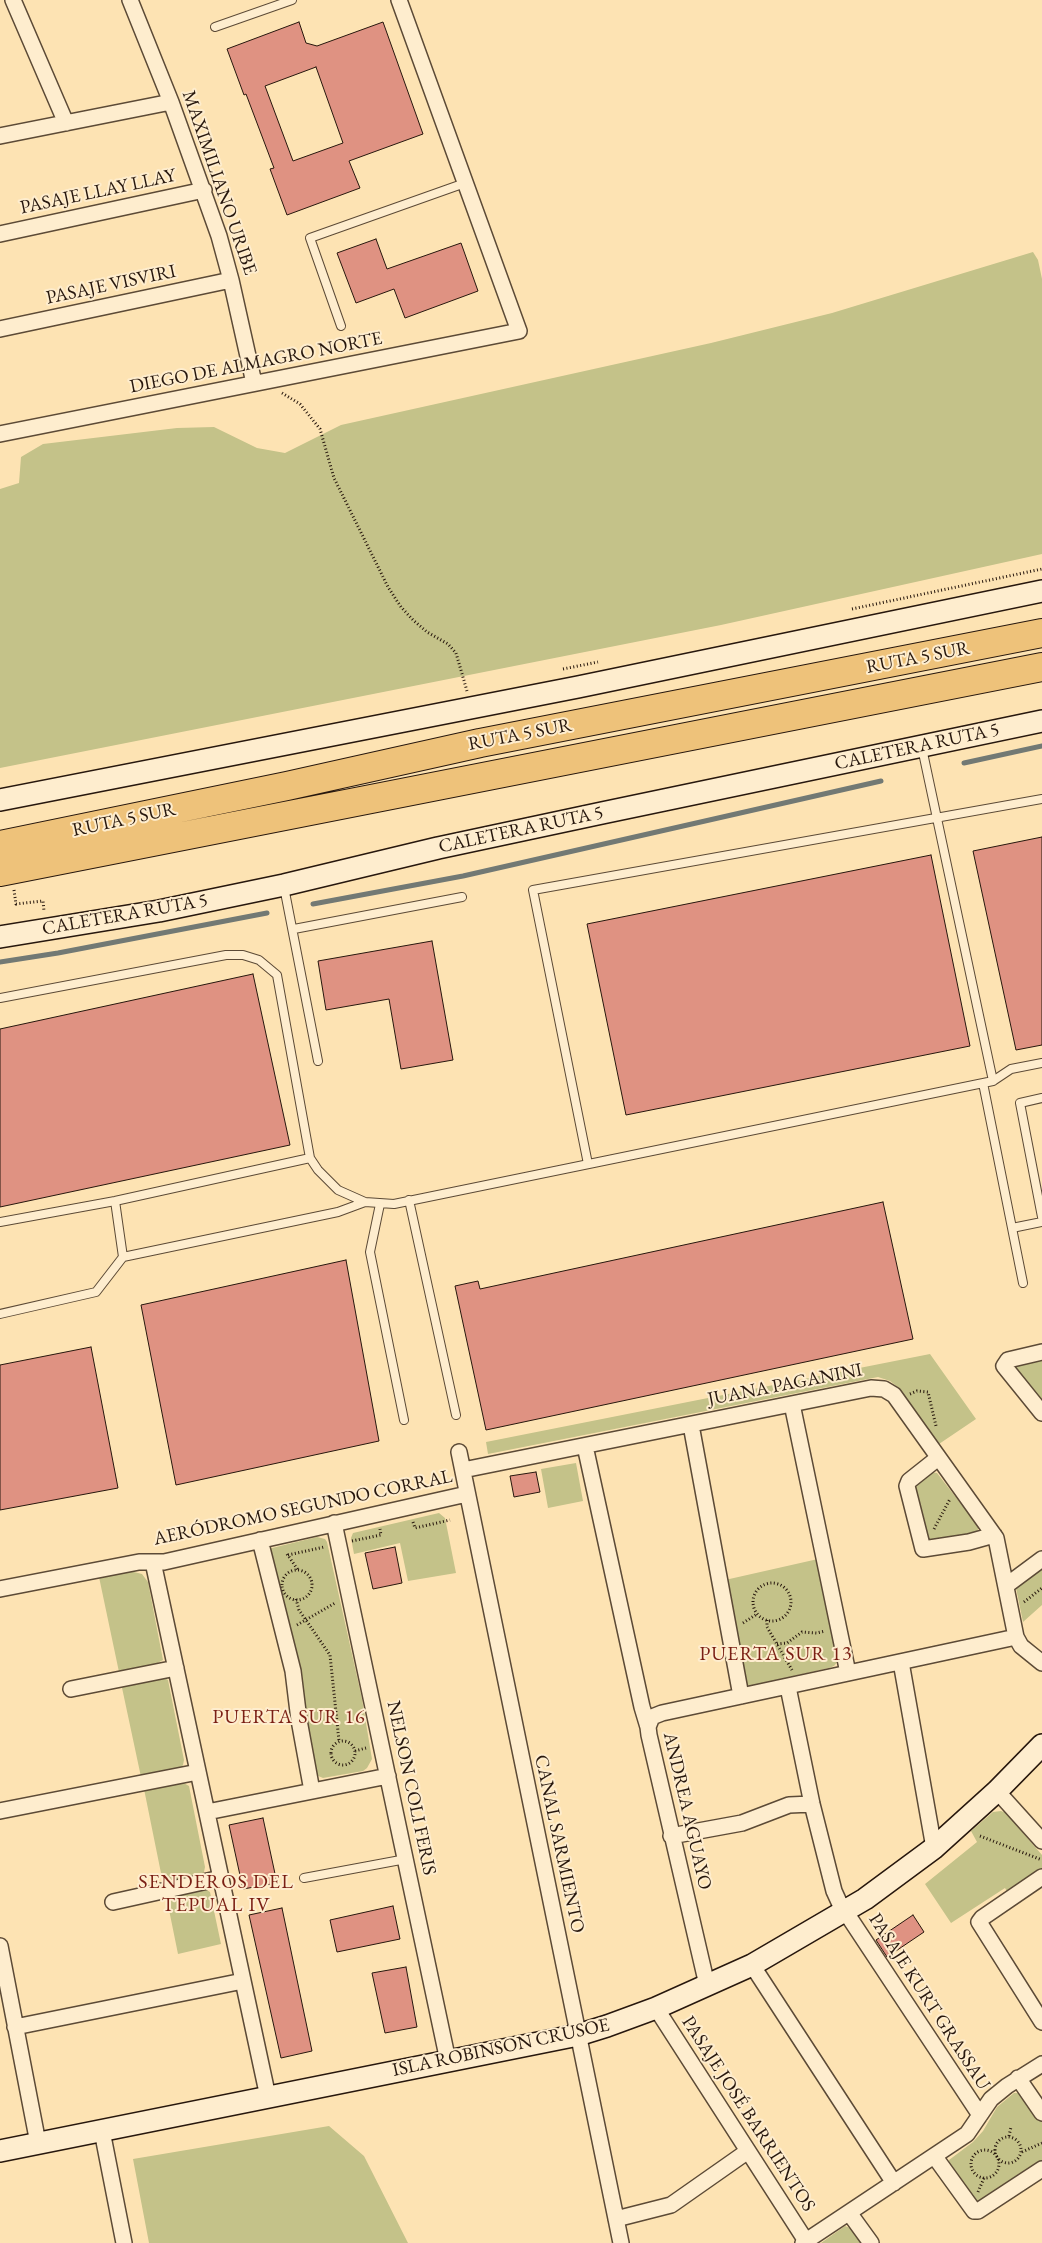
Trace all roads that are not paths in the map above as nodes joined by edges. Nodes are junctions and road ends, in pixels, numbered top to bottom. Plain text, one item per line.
1 (13, 0) edge
2 (130, 0) edge
3 (292, 0) edge
4 (399, 0) edge
5 (215, 27) dead end
6 (171, 102) junction
7 (66, 123) junction
8 (0, 136) edge
9 (466, 183) junction
10 (204, 190) junction
11 (0, 234) edge
12 (231, 280) junction
13 (341, 326) dead end
14 (0, 329) edge
15 (259, 382) junction
16 (0, 434) edge
17 (1042, 591) edge
18 (1042, 633) edge
19 (1042, 667) edge
20 (1042, 721) edge
21 (921, 746) junction
22 (1042, 799) edge
23 (0, 800) edge
24 (938, 818) junction
25 (0, 845) edge
26 (6, 871) edge
27 (284, 885) junction
28 (462, 898) dead end
29 (294, 930) junction
30 (0, 937) edge
31 (0, 998) edge
32 (318, 1061) dead end
33 (1042, 1063) edge
34 (993, 1081) junction
35 (983, 1083) junction
36 (1042, 1098) edge
37 (310, 1158) junction
38 (588, 1164) junction
39 (409, 1200) junction
40 (115, 1201) junction
41 (365, 1202) junction
42 (380, 1204) junction
43 (1042, 1217) edge
44 (0, 1222) edge
45 (1042, 1222) edge
46 (1012, 1228) junction
47 (123, 1257) junction
48 (1023, 1283) dead end
49 (0, 1314) edge
50 (1042, 1352) edge
51 (792, 1404) junction
52 (1042, 1414) edge
53 (456, 1415) dead end
54 (404, 1420) dead end
55 (691, 1424) junction
56 (585, 1446) junction
57 (459, 1452) dead end
58 (938, 1458) junction
59 (462, 1470) junction
60 (467, 1494) junction
61 (334, 1522) junction
62 (994, 1535) junction
63 (260, 1540) junction
64 (1042, 1560) edge
65 (153, 1562) junction
66 (1007, 1585) junction
67 (0, 1589) edge
68 (1016, 1637) junction
69 (900, 1662) junction
70 (1042, 1663) edge
71 (176, 1668) junction
72 (848, 1673) junction
73 (793, 1686) junction
74 (70, 1689) dead end
75 (741, 1696) junction
76 (648, 1727) junction
77 (1042, 1745) edge
78 (198, 1772) junction
79 (388, 1776) junction
80 (312, 1791) junction
81 (998, 1791) junction
82 (812, 1804) junction
83 (0, 1811) edge
84 (207, 1812) junction
85 (671, 1836) junction
86 (1042, 1841) edge
87 (934, 1848) junction
88 (406, 1859) junction
89 (221, 1878) junction
90 (304, 1878) dead end
91 (1042, 1878) edge
92 (113, 1902) dead end
93 (845, 1912) junction
94 (0, 1946) edge
95 (752, 1964) junction
96 (243, 1981) junction
97 (707, 1985) junction
98 (656, 2008) junction
99 (1042, 2022) edge
100 (15, 2027) junction
101 (578, 2035) junction
102 (448, 2061) junction
103 (1042, 2064) edge
104 (1018, 2078) junction
105 (268, 2097) junction
106 (1042, 2113) edge
107 (980, 2115) junction
108 (102, 2131) junction
109 (38, 2143) junction
110 (0, 2151) edge
111 (748, 2151) junction
112 (935, 2157) junction
113 (1042, 2169) edge
114 (894, 2182) junction
115 (850, 2214) junction
116 (616, 2219) junction
117 (804, 2242) edge
118 (124, 2243) edge
119 (621, 2243) edge
120 (871, 2243) edge

1 - 7 street
2 - 6 street, MAXIMILIANO URIBE
3 - 5 lane
4 - 9 street
6 - 7 street
6 - 10 street, MAXIMILIANO URIBE
7 - 8 street
9 - 13 lane
9 - 15 street, DIEGO DE ALMAGRO NORTE
10 - 11 street, PASAJE LLAY LLAY
10 - 12 street, MAXIMILIANO URIBE
12 - 14 street, PASAJE VISVIRI
12 - 15 street, MAXIMILIANO URIBE
15 - 16 street, DIEGO DE ALMAGRO NORTE
17 - 23 street
18 - 25 highway, RUTA 5 SUR
19 - 26 highway, RUTA 5 SUR
20 - 21 street, CALETERA RUTA 5
21 - 24 lane
21 - 27 street, CALETERA RUTA 5
22 - 24 lane
24 - 34 lane
24 - 38 lane
27 - 29 lane
27 - 30 street, CALETERA RUTA 5
28 - 29 lane
29 - 32 lane
31 - 37 lane
33 - 34 lane
34 - 35 lane
35 - 38 lane
35 - 46 lane
36 - 43 lane
37 - 40 lane
37 - 41 lane
38 - 39 lane
39 - 42 lane
39 - 53 lane
40 - 44 lane
40 - 47 lane
41 - 42 lane
41 - 47 lane
42 - 54 lane
45 - 46 lane
46 - 48 lane
47 - 49 lane
50 - 52 street
51 - 55 street, JUANA PAGANINI
51 - 58 street, JUANA PAGANINI
51 - 72 street
55 - 56 street, JUANA PAGANINI
55 - 75 street
56 - 59 street, JUANA PAGANINI
56 - 76 street
57 - 59 street, CANAL SARMIENTO
58 - 62 street, JUANA PAGANINI
58 - 62 street
59 - 60 street, CANAL SARMIENTO
60 - 61 street, AERÓDROMO SEGUNDO CORRAL
60 - 101 street, CANAL SARMIENTO
61 - 63 street, AERÓDROMO SEGUNDO CORRAL
61 - 79 street, NELSON COLI FERIS
62 - 66 street, JUANA PAGANINI
63 - 65 street, AERÓDROMO SEGUNDO CORRAL
63 - 80 street
64 - 66 street
65 - 67 street, AERÓDROMO SEGUNDO CORRAL
65 - 71 street
66 - 68 street, JUANA PAGANINI
68 - 69 street, ANDREA AGUAYO
68 - 70 street
69 - 72 street, ANDREA AGUAYO
69 - 87 street
71 - 74 street
71 - 78 street
72 - 73 street, ANDREA AGUAYO
73 - 75 street, ANDREA AGUAYO
73 - 82 street, PASAJE KURT GRASSAU
75 - 76 street, ANDREA AGUAYO
76 - 85 street, ANDREA AGUAYO
77 - 81 street, ISLA ROBINSON CRUSOE
78 - 83 street
78 - 84 street
79 - 80 street
79 - 88 street, NELSON COLI FERIS
80 - 84 street
81 - 86 street
81 - 87 street, ISLA ROBINSON CRUSOE
82 - 85 street
82 - 93 street, PASAJE KURT GRASSAU
84 - 89 street
85 - 97 street, ANDREA AGUAYO
87 - 93 street, ISLA ROBINSON CRUSOE
88 - 90 lane
88 - 102 street, NELSON COLI FERIS
89 - 92 street
89 - 96 street
91 - 99 street
93 - 95 street, ISLA ROBINSON CRUSOE
93 - 107 street, PASAJE KURT GRASSAU
94 - 100 street
95 - 97 street, ISLA ROBINSON CRUSOE
95 - 114 street
96 - 100 street
96 - 105 street
97 - 98 street, ISLA ROBINSON CRUSOE
98 - 101 street, ISLA ROBINSON CRUSOE
98 - 111 street, PASAJE JOSÉ BARRIENTOS
100 - 109 street
101 - 102 street, ISLA ROBINSON CRUSOE
101 - 116 street, CANAL SARMIENTO
102 - 105 street, ISLA ROBINSON CRUSOE
103 - 104 street
104 - 106 street
104 - 107 street
105 - 108 street, ISLA ROBINSON CRUSOE
107 - 112 street
108 - 109 street, ISLA ROBINSON CRUSOE
108 - 118 street
109 - 110 street, ISLA ROBINSON CRUSOE
111 - 116 street
111 - 117 street, PASAJE JOSÉ BARRIENTOS
112 - 113 street
112 - 114 street
114 - 115 street
115 - 117 street
115 - 120 street
116 - 119 street, CANAL SARMIENTO

